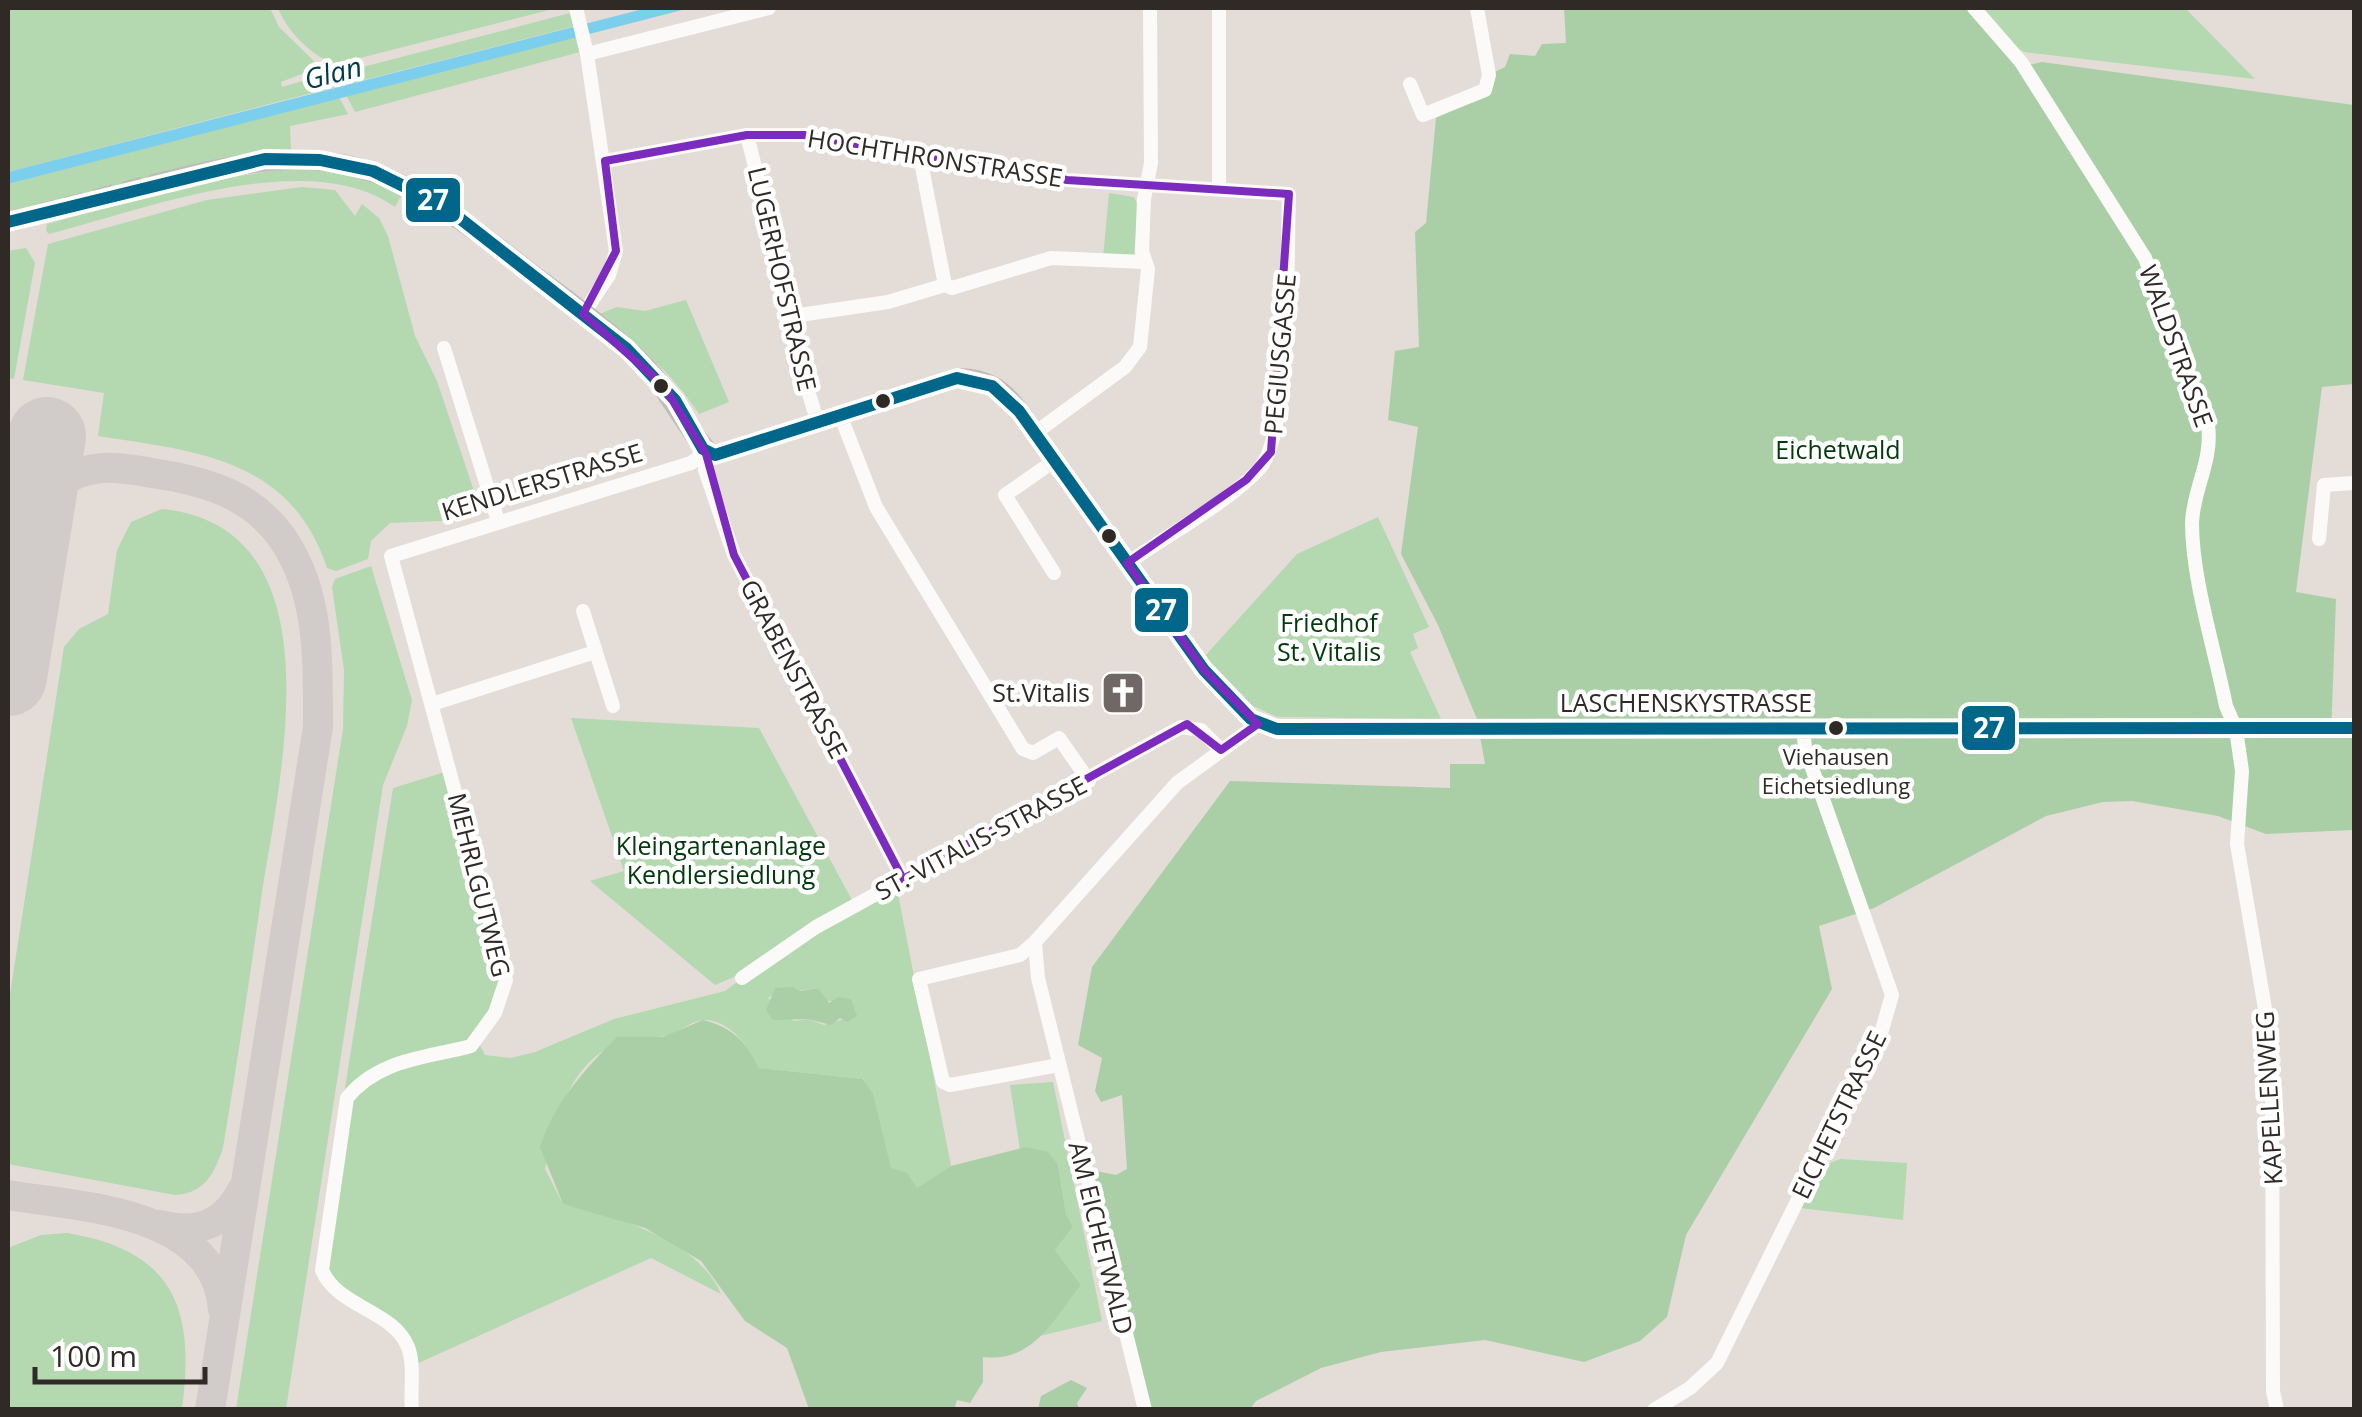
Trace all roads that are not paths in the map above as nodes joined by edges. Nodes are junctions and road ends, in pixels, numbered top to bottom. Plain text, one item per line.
1 (769, 8) edge
2 (1150, 8) edge
3 (1220, 8) edge
4 (1477, 8) edge
5 (1974, 8) edge
6 (576, 9) edge
7 (586, 51) junction
8 (1410, 84) dead end
9 (747, 135) junction
10 (920, 152) junction
11 (605, 161) junction
12 (154, 184) tunnel mouth
13 (1148, 185) junction
14 (1219, 187) junction
15 (1289, 194) joint
16 (1145, 262) junction
17 (945, 284) junction
18 (583, 314) junction
19 (786, 318) junction
20 (444, 348) dead end
21 (842, 417) junction
22 (818, 424) junction
23 (1034, 433) junction
24 (706, 452) junction
25 (1054, 461) junction
26 (2354, 483) edge
27 (498, 522) junction
28 (2319, 539) dead end
29 (391, 556) joint
30 (1128, 563) junction
31 (1054, 573) dead end
32 (583, 610) dead end
33 (595, 652) junction
34 (432, 704) junction
35 (613, 706) dead end
36 (1258, 724) junction
37 (1803, 727) junction
38 (2354, 728) edge
39 (2236, 730) junction
40 (1220, 750) junction
41 (1088, 781) junction
42 (904, 879) junction
43 (1035, 942) junction
44 (742, 978) dead end
45 (1059, 1065) junction
46 (1663, 1407) edge
47 (412, 1410) edge
48 (1145, 1410) edge
49 (2278, 1410) edge

1 - 7 street
2 - 13 street
3 - 14 street
4 - 8 street
5 - 39 street, WALDSTRASSE
6 - 7 street
7 - 11 street
9 - 10 street, HOCHTHRONSTRASSE
9 - 11 street, HOCHTHRONSTRASSE
9 - 19 street, LUGERHOFSTRASSE
10 - 13 street, HOCHTHRONSTRASSE
10 - 17 street
11 - 18 street
12 - 18 street
13 - 14 street, HOCHTHRONSTRASSE
13 - 16 street
14 - 15 street, HOCHTHRONSTRASSE
15 - 30 street, PEGIUSGASSE
16 - 17 street
16 - 23 street
17 - 19 street
18 - 24 street
19 - 22 street, LUGERHOFSTRASSE
20 - 27 street
21 - 22 street, KENDLERSTRASSE
21 - 23 street, KENDLERSTRASSE
21 - 41 street
22 - 24 street, KENDLERSTRASSE
23 - 25 street, KENDLERSTRASSE
24 - 27 street, KENDLERSTRASSE
24 - 42 street, GRABENSTRASSE
25 - 30 street, KENDLERSTRASSE
25 - 31 street
26 - 28 street
27 - 29 street, KENDLERSTRASSE
29 - 34 street, MEHRLGUTWEG
30 - 36 street, KENDLERSTRASSE
32 - 33 street
33 - 34 street
33 - 35 street
34 - 47 street, MEHRLGUTWEG
36 - 37 street, LASCHENSKYSTRASSE
36 - 40 street
37 - 39 street, LASCHENSKYSTRASSE
37 - 46 street, EICHETSTRASSE
38 - 39 street, LASCHENSKYSTRASSE
39 - 49 street, KAPELLENWEG
40 - 41 street, ST.-VITALIS-STRASSE
40 - 43 street
41 - 42 street, ST.-VITALIS-STRASSE
42 - 44 street, ST.-VITALIS-STRASSE
43 - 45 street, AM EICHETWALD
43 - 45 street
45 - 48 street, AM EICHETWALD

